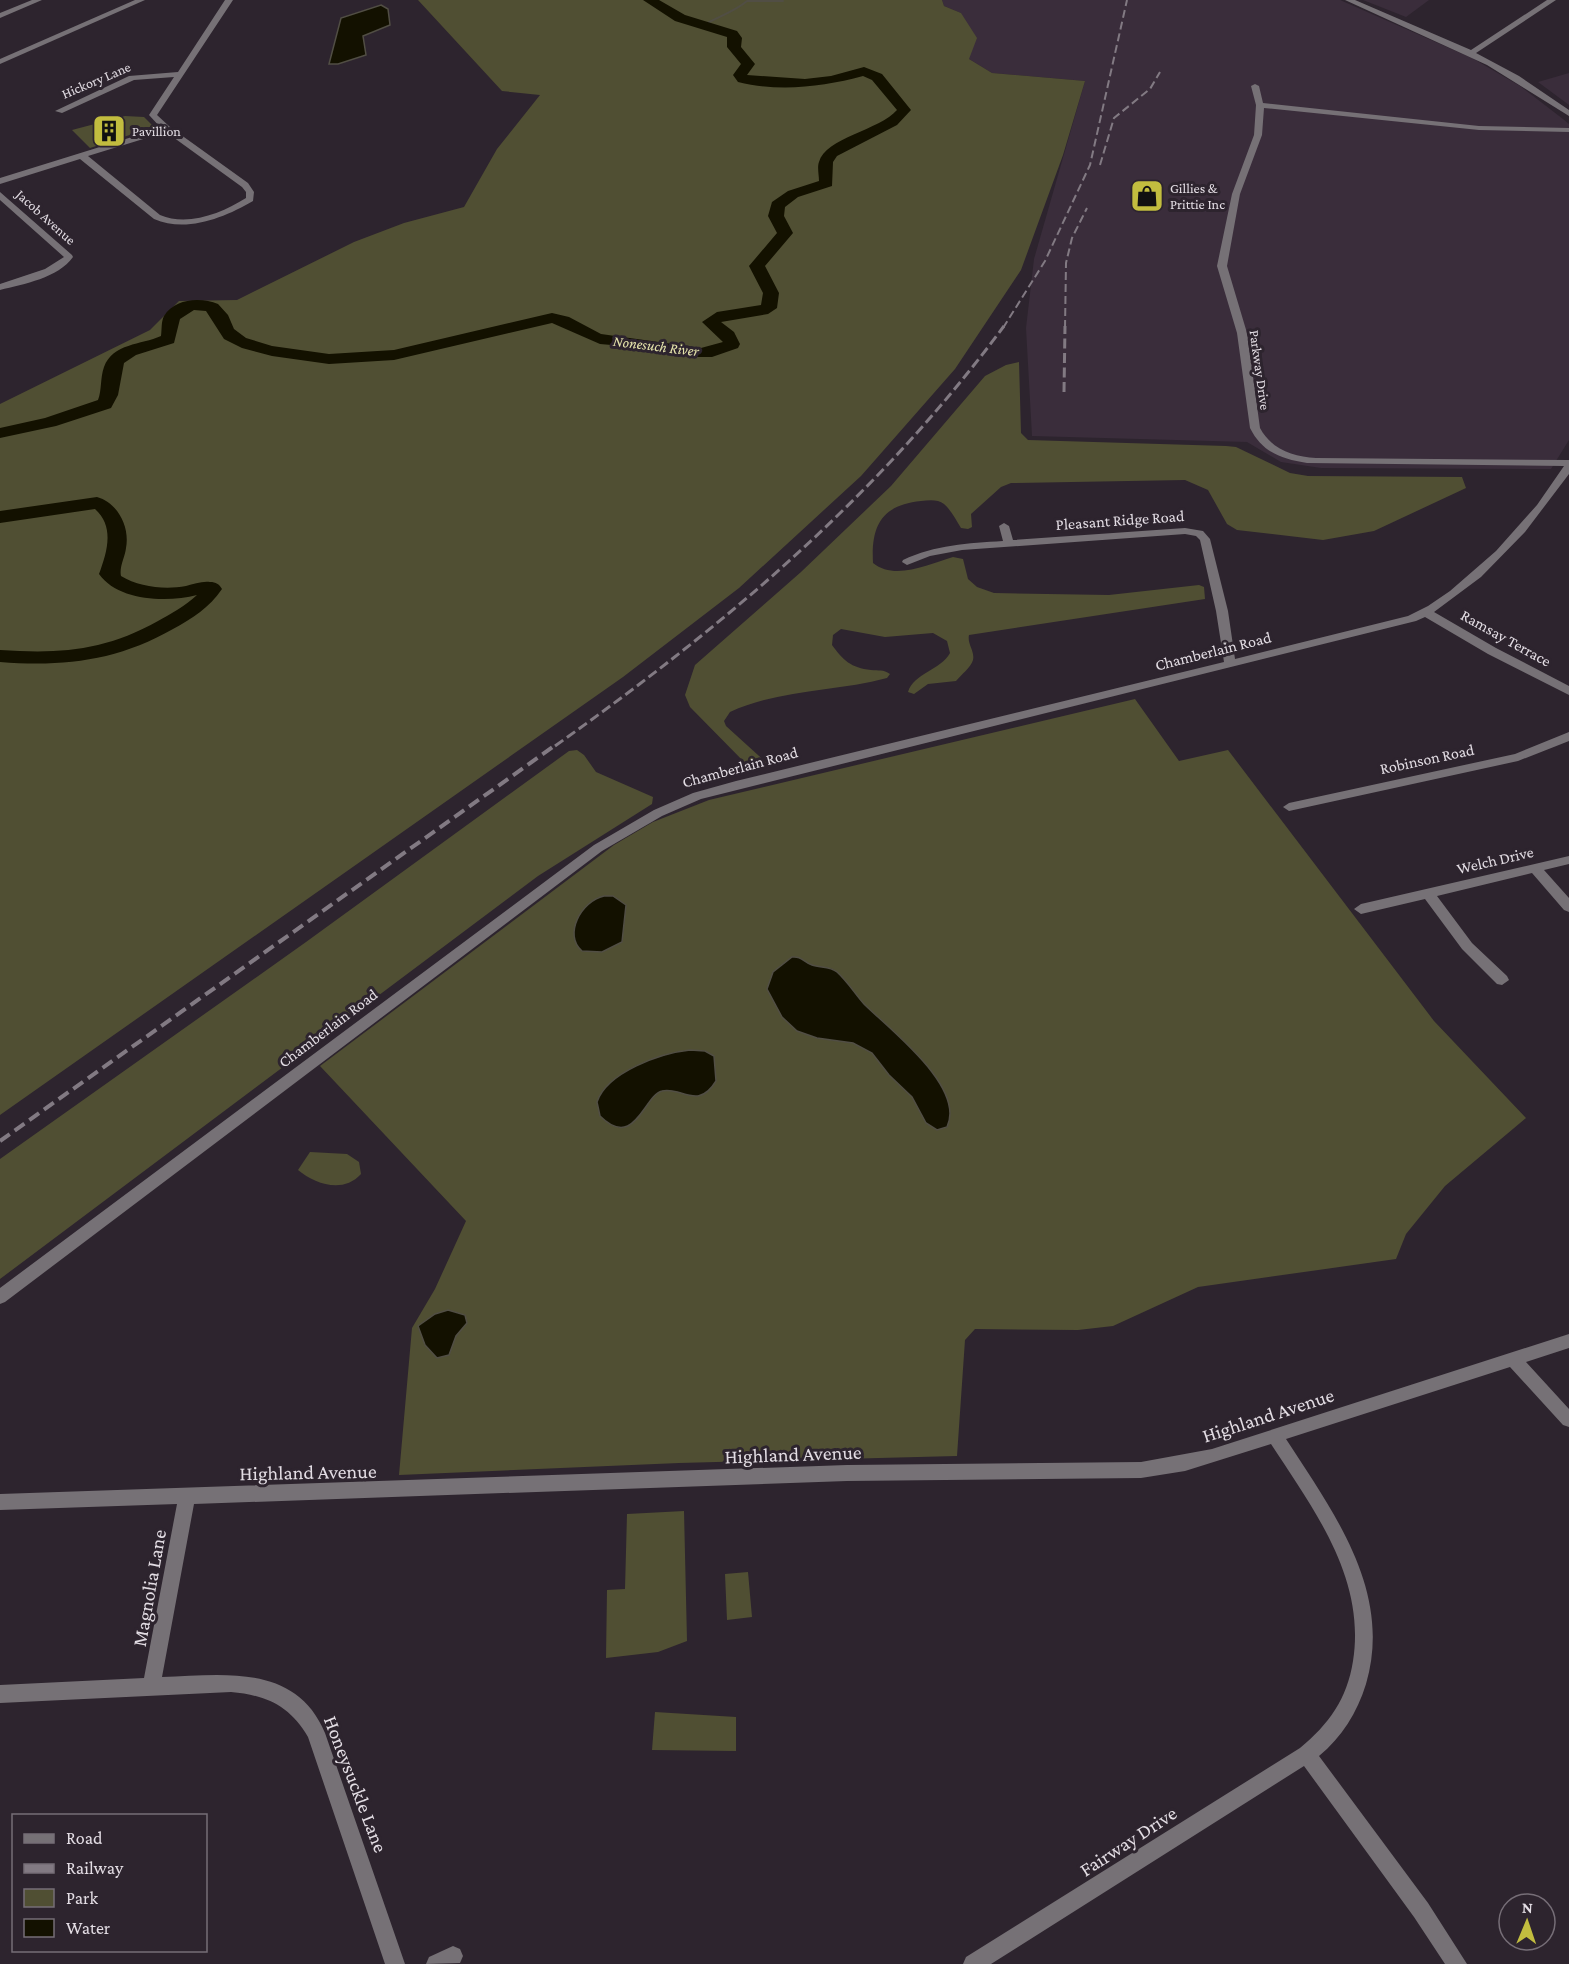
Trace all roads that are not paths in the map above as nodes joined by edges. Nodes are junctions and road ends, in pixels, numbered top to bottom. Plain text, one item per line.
1 (38, 0) edge
2 (141, 0) edge
3 (229, 0) edge
4 (1349, 0) edge
5 (1552, 0) edge
6 (0, 16) edge
7 (1473, 52) junction
8 (0, 62) edge
9 (180, 74) junction
10 (1255, 86) dead end
11 (1260, 105) junction
12 (59, 111) dead end
13 (1569, 114) edge
14 (166, 129) junction
15 (1569, 130) edge
16 (81, 155) junction
17 (0, 181) edge
18 (0, 195) edge
19 (0, 287) edge
20 (1569, 465) edge
21 (1004, 526) dead end
22 (1009, 544) junction
23 (907, 562) dead end
24 (1427, 613) junction
25 (1230, 665) junction
26 (1569, 691) edge
27 (1569, 736) edge
28 (1289, 807) dead end
29 (1569, 860) edge
30 (1535, 868) junction
31 (1428, 893) junction
32 (1569, 907) edge
33 (1361, 909) dead end
34 (1502, 980) dead end
35 (0, 1297) edge
36 (1569, 1341) edge
37 (1513, 1359) junction
38 (1569, 1420) edge
39 (1274, 1435) junction
40 (187, 1496) junction
41 (0, 1502) edge
42 (152, 1687) junction
43 (0, 1694) edge
44 (1306, 1754) junction
45 (395, 1964) edge
46 (973, 1964) edge
47 (1457, 1964) edge

1 - 6 street
2 - 8 street
3 - 9 street
4 - 7 street
5 - 7 street
7 - 13 street
9 - 12 street, Hickory Lane
9 - 14 street
10 - 11 street, Parkway Drive
11 - 15 street
11 - 20 street, Parkway Drive
14 - 16 street
14 - 16 street
16 - 17 street
18 - 19 street, Jacob Avenue
20 - 24 street, Chamberlain Road
21 - 22 street
22 - 23 street, Pleasant Ridge Road
22 - 25 street, Pleasant Ridge Road
24 - 25 street, Chamberlain Road
24 - 26 street, Ramsay Terrace
25 - 35 street, Chamberlain Road
27 - 28 street, Robinson Road
29 - 30 street, Welch Drive
30 - 31 street, Welch Drive
30 - 32 street
31 - 33 street, Welch Drive
31 - 34 street
36 - 37 street, Highland Avenue
37 - 38 street
37 - 39 street, Highland Avenue
39 - 40 street, Highland Avenue
39 - 44 street, Fairway Drive
40 - 41 street, Highland Avenue
40 - 42 street, Magnolia Lane
42 - 43 street, Honeysuckle Lane
42 - 45 street, Honeysuckle Lane
44 - 46 street, Fairway Drive
44 - 47 street

